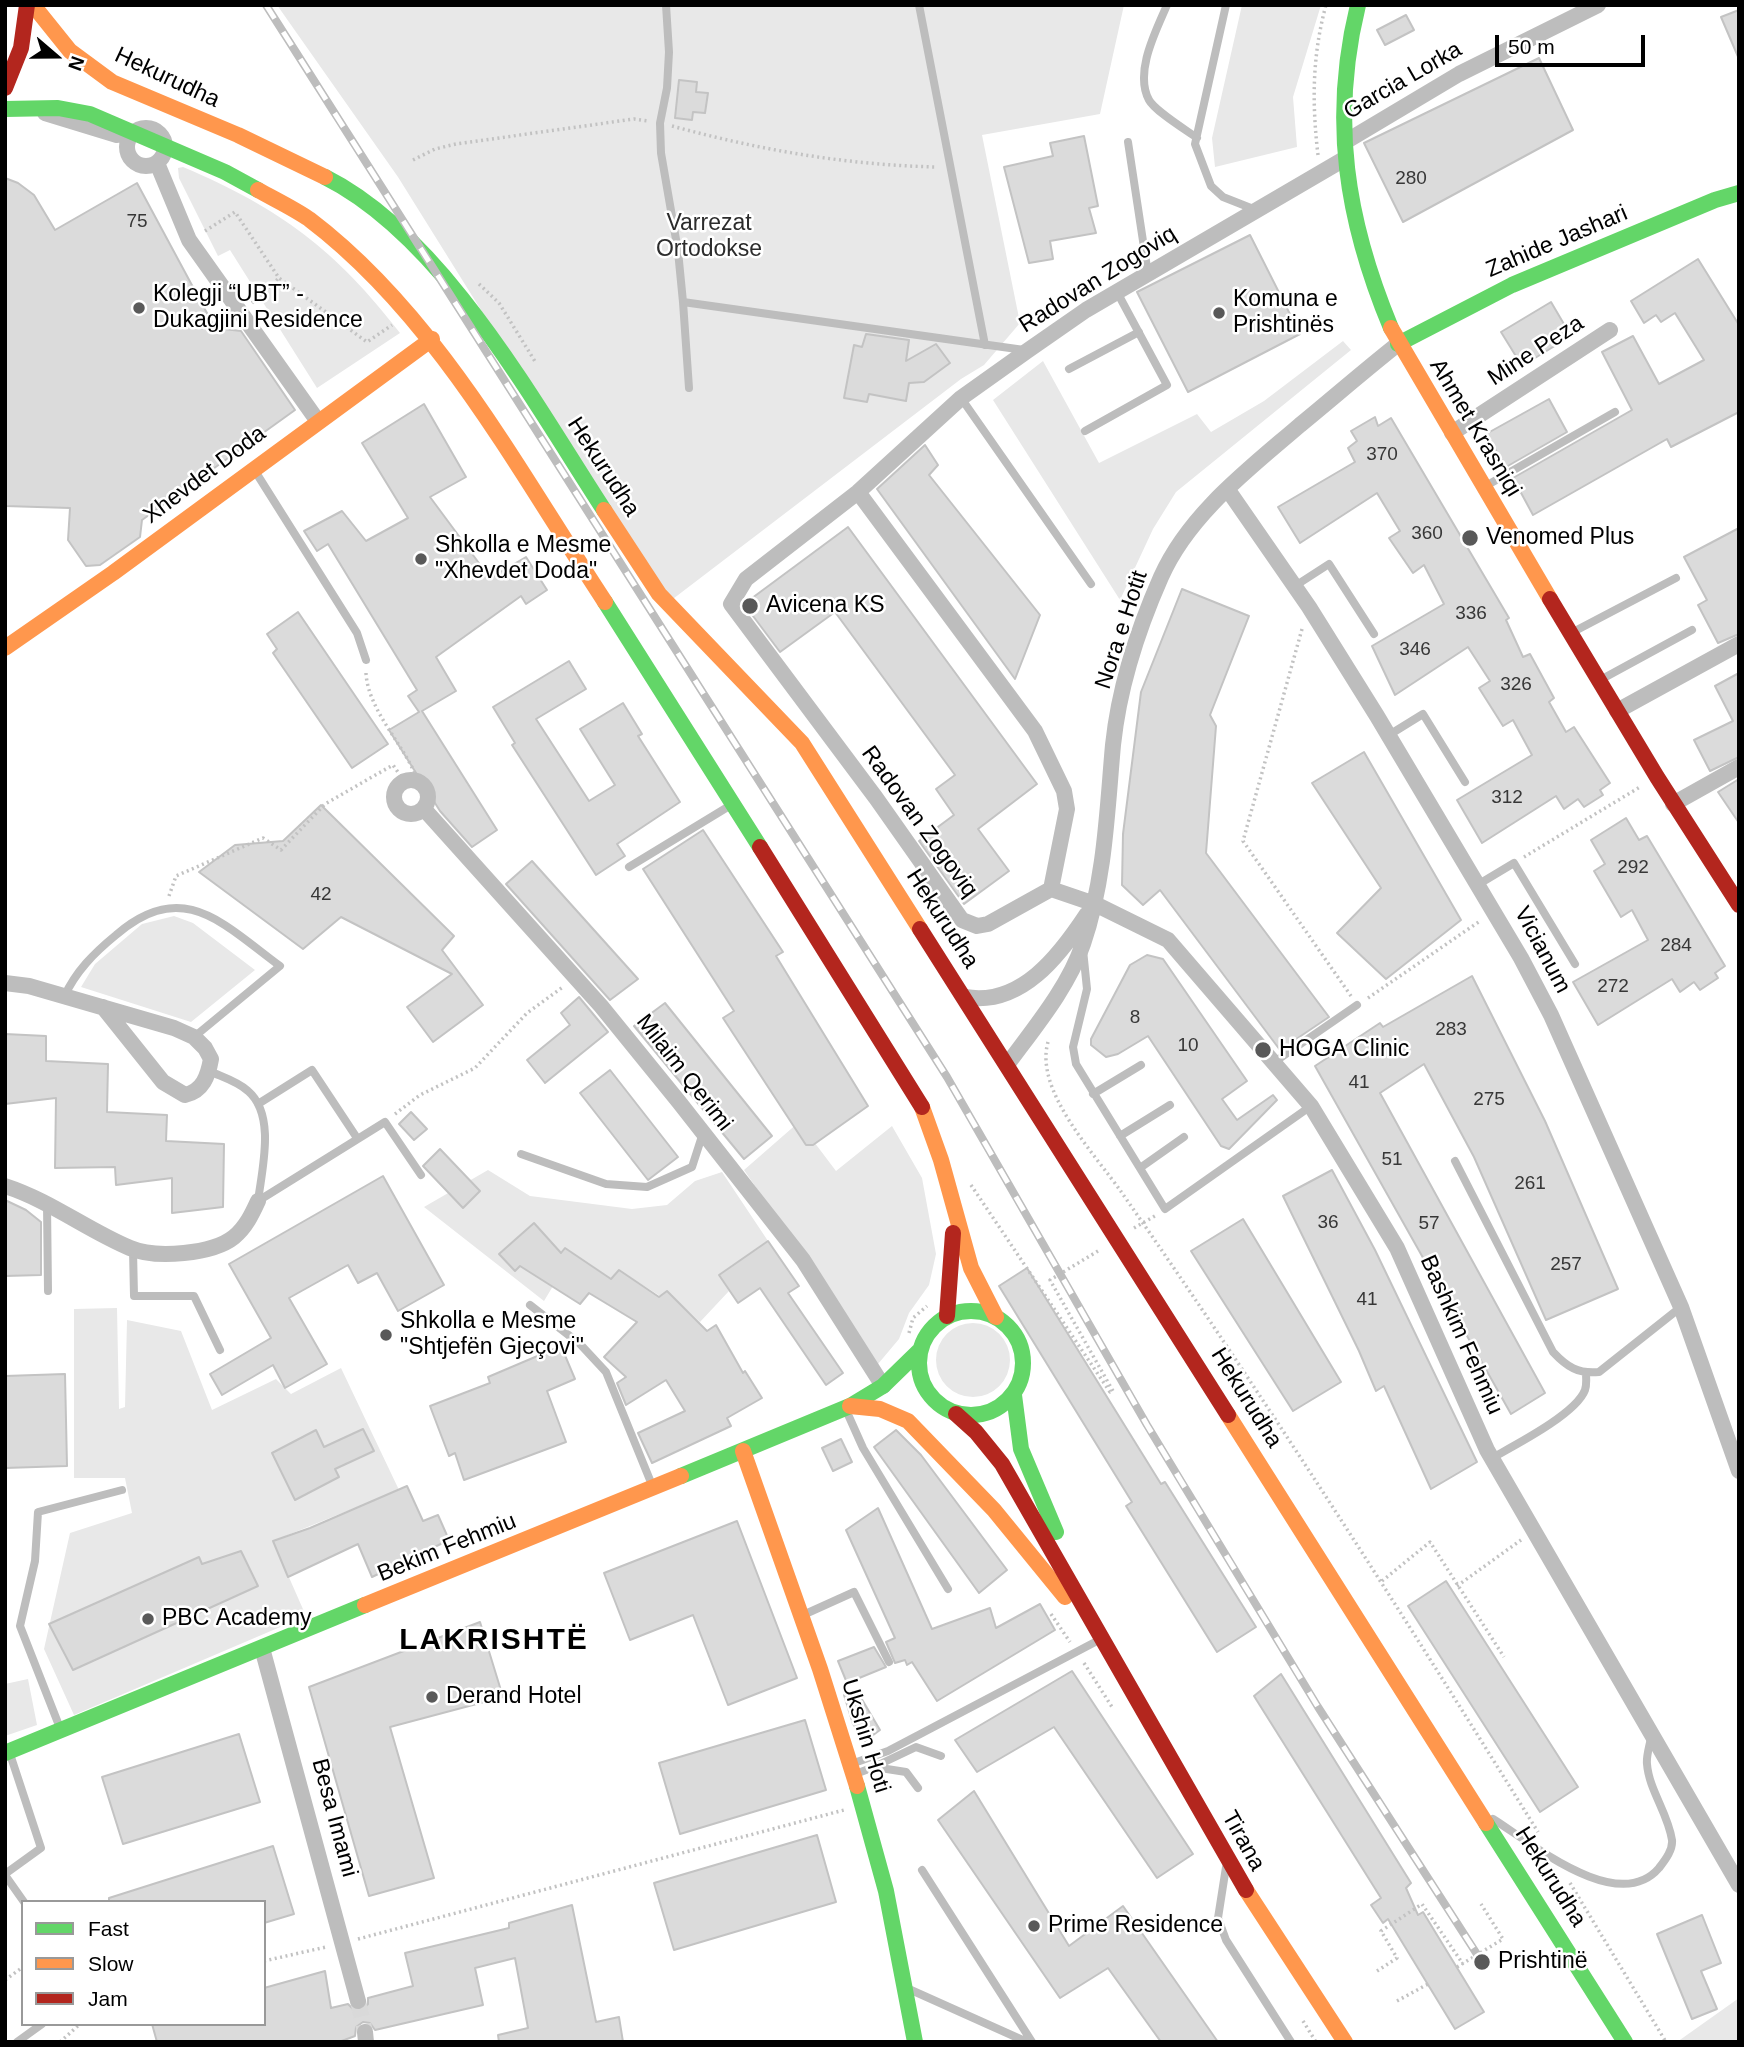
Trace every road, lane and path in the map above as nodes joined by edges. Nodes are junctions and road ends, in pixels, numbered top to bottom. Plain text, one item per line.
1 (27, 5) edge
2 (33, 5) edge
3 (666, 5) edge
4 (919, 5) edge
5 (1167, 5) edge
6 (1226, 5) edge
7 (1326, 5) edge
8 (1357, 5) edge
9 (1598, 5) edge
10 (5, 88) edge
11 (5, 94) edge
12 (5, 108) edge
13 (660, 123) junction
14 (129, 138) junction
15 (1197, 138) junction
16 (1128, 142) dead end
17 (1345, 150) junction
18 (413, 160) dead end
19 (157, 163) junction
20 (950, 168) junction
21 (1321, 173) junction
22 (1739, 193) edge
23 (1256, 210) junction
24 (189, 240) junction
25 (1148, 274) junction
26 (279, 278) junction
27 (1117, 292) junction
28 (683, 302) junction
29 (242, 312) junction
30 (409, 314) junction
31 (1610, 330) dead end
32 (1139, 331) junction
33 (432, 339) junction
34 (1398, 344) junction
35 (985, 345) junction
36 (1027, 351) junction
37 (1069, 369) dead end
38 (689, 388) dead end
39 (961, 398) junction
40 (1615, 412) dead end
41 (317, 420) junction
42 (1085, 430) dead end
43 (1452, 433) junction
44 (253, 469) junction
45 (1485, 487) junction
46 (1227, 490) junction
47 (858, 492) junction
48 (1676, 578) dead end
49 (1091, 584) dead end
50 (1294, 586) junction
51 (1308, 607) junction
52 (1692, 631) dead end
53 (1571, 633) junction
54 (1374, 634) dead end
55 (1739, 644) edge
56 (5, 648) edge
57 (366, 660) joint
58 (1599, 680) junction
59 (1617, 711) junction
60 (1389, 735) junction
61 (1739, 767) edge
62 (1657, 777) junction
63 (411, 781) junction
64 (1465, 782) dead end
65 (733, 803) junction
66 (1673, 804) junction
67 (424, 809) junction
68 (1514, 863) junction
69 (629, 867) dead end
70 (1479, 884) junction
71 (1051, 889) junction
72 (1094, 904) junction
73 (1739, 905) edge
74 (166, 907) junction
75 (1494, 911) junction
76 (1083, 946) junction
77 (1575, 964) dead end
78 (575, 978) junction
79 (5, 983) edge
80 (64, 997) junction
81 (965, 997) junction
82 (1357, 1005) junction
83 (103, 1007) junction
84 (194, 1037) junction
85 (1049, 1040) dead end
86 (1273, 1063) junction
87 (1007, 1065) junction
88 (1142, 1065) dead end
89 (209, 1071) junction
90 (1093, 1094) junction
91 (258, 1104) junction
92 (1170, 1105) dead end
93 (1311, 1106) junction
94 (385, 1122) junction
95 (703, 1133) junction
96 (1120, 1136) junction
97 (1184, 1137) dead end
98 (357, 1138) junction
99 (521, 1154) dead end
100 (1455, 1161) dead end
101 (1140, 1168) junction
102 (964, 1174) dead end
103 (421, 1175) dead end
104 (5, 1186) edge
105 (950, 1195) junction
106 (47, 1201) junction
107 (258, 1201) junction
108 (1165, 1209) junction
109 (1143, 1223) junction
110 (1131, 1230) dead end
111 (1108, 1244) dead end
112 (133, 1250) junction
113 (48, 1291) dead end
114 (932, 1301) dead end
115 (530, 1305) dead end
116 (1681, 1307) junction
117 (947, 1316) junction
118 (996, 1317) junction
119 (908, 1336) dead end
120 (220, 1350) dead end
121 (920, 1350) junction
122 (1586, 1373) junction
123 (883, 1386) junction
124 (1014, 1395) junction
125 (847, 1406) junction
126 (940, 1406) junction
127 (956, 1414) junction
128 (743, 1451) junction
129 (1492, 1458) junction
130 (1739, 1471) edge
131 (653, 1488) junction
132 (122, 1490) dead end
133 (1534, 1531) junction
134 (1382, 1581) junction
135 (1457, 1586) junction
136 (948, 1589) dead end
137 (803, 1615) junction
138 (1100, 1639) junction
139 (262, 1648) junction
140 (1112, 1656) junction
141 (1504, 1657) dead end
142 (889, 1662) dead end
143 (61, 1731) junction
144 (1652, 1734) junction
145 (7, 1753) edge
146 (942, 1756) dead end
147 (874, 1767) junction
148 (853, 1769) junction
149 (918, 1788) dead end
150 (850, 1809) dead end
151 (1483, 1813) junction
152 (1542, 1838) dead end
153 (1227, 1860) junction
154 (922, 1870) dead end
155 (1564, 1873) dead end
156 (5, 1875) edge
157 (1739, 1885) edge
158 (23, 1900) edge
159 (1481, 1904) dead end
160 (345, 1942) junction
161 (266, 1961) edge
162 (1463, 1964) junction
163 (1457, 1968) dead end
164 (21, 1969) edge
165 (1377, 1971) dead end
166 (5, 1980) edge
167 (1428, 1984) dead end
168 (906, 1988) junction
169 (358, 2001) tunnel mouth
170 (1397, 2001) dead end
171 (38, 2026) edge
172 (78, 2026) edge
173 (1342, 2040) edge
174 (17, 2042) edge
175 (60, 2042) edge
176 (915, 2042) edge
177 (1029, 2042) edge
178 (1291, 2042) edge
179 (1625, 2042) edge
180 (1666, 2042) edge

1 - 10 main road
2 - 81 main road, Hekurudha
3 - 13 lane
4 - 20 lane
5 - 15 lane
6 - 15 lane
7 - 21 path
8 - 17 main road, Ahmet Krasniqi
9 - 17 street, Garcia Lorka
11 - 14 street
12 - 30 main road
13 - 18 path
13 - 20 path
13 - 28 lane
14 - 19 street
14 - 19 street
15 - 23 lane
16 - 25 lane
17 - 21 street, Radovan Zogoviq
17 - 34 main road, Ahmet Krasniqi
19 - 24 street
20 - 35 lane
21 - 23 street, Radovan Zogoviq
22 - 34 main road, Zahide Jashari
23 - 25 street, Radovan Zogoviq
24 - 26 path
24 - 29 street
25 - 27 street, Radovan Zogoviq
26 - 29 path
26 - 30 path
27 - 32 lane
27 - 36 street, Radovan Zogoviq
28 - 35 lane
28 - 38 lane
29 - 41 street
30 - 33 main road
31 - 43 street, Mine Peza
32 - 37 lane
32 - 42 lane
33 - 41 main road, Xhevdet Doda
33 - 65 main road
34 - 43 main road, Ahmet Krasniqi
34 - 46 street, Nora e Hotit
35 - 36 lane
36 - 39 street, Radovan Zogoviq
39 - 47 street, Radovan Zogoviq
39 - 49 lane
40 - 45 lane
41 - 44 main road, Xhevdet Doda
43 - 45 main road, Ahmet Krasniqi
44 - 56 main road, Xhevdet Doda
44 - 57 lane
45 - 53 main road, Ahmet Krasniqi
46 - 50 street, Vicianum
46 - 72 street, Nora e Hotit
47 - 71 street
47 - 71 street, Radovan Zogoviq
48 - 53 lane
50 - 51 street, Vicianum
50 - 54 lane
51 - 60 street, Vicianum
51 - 82 path
52 - 58 lane
53 - 58 main road, Ahmet Krasniqi
55 - 59 street
57 - 63 path
58 - 59 main road, Ahmet Krasniqi
59 - 62 main road, Ahmet Krasniqi
60 - 64 lane
60 - 70 street, Vicianum
61 - 66 street
62 - 66 main road, Ahmet Krasniqi
62 - 68 path
63 - 67 street
63 - 67 street
63 - 74 path
65 - 69 lane
65 - 105 main road
66 - 73 main road, Ahmet Krasniqi
67 - 78 street, Milaim Qerimi
68 - 70 lane
68 - 77 lane
70 - 75 street, Vicianum
71 - 72 street, Bashkim Fehmiu
72 - 76 street, Nora e Hotit
72 - 81 street, Nora e Hotit
72 - 86 street, Bashkim Fehmiu
74 - 80 lane
74 - 84 lane
75 - 82 path
75 - 116 street, Vicianum
76 - 87 street, Nora e Hotit
76 - 90 lane
78 - 94 path
78 - 95 street, Milaim Qerimi
79 - 80 street
80 - 83 street
81 - 87 main road, Hekurudha
82 - 86 lane
83 - 84 street
83 - 89 street
84 - 89 street
85 - 109 path
86 - 93 street, Bashkim Fehmiu
87 - 151 main road, Hekurudha
88 - 90 lane
89 - 91 lane
90 - 96 lane
91 - 98 lane
91 - 107 lane
92 - 96 lane
93 - 108 lane
93 - 129 street, Bashkim Fehmiu
94 - 98 lane
94 - 103 lane
95 - 99 lane
95 - 123 street, Milaim Qerimi
96 - 101 lane
97 - 101 lane
98 - 107 lane
100 - 122 lane
101 - 108 lane
102 - 111 path
104 - 106 street
105 - 117 main road
105 - 118 main road
106 - 112 street
106 - 113 lane
107 - 112 street
108 - 109 path
109 - 110 path
109 - 134 path
112 - 120 lane
114 - 119 path
115 - 131 lane
116 - 122 lane
116 - 130 street, Vicianum
117 - 118 main road
117 - 121 main road
118 - 124 main road
121 - 123 main road, Bekim Fehmiu
121 - 126 main road
122 - 129 lane
123 - 125 main road, Bekim Fehmiu
124 - 127 main road
124 - 140 main road, Tirana
125 - 126 main road, Bekim Fehmiu
125 - 128 main road, Bekim Fehmiu
125 - 136 lane
125 - 138 main road
126 - 127 main road
127 - 138 main road
128 - 131 main road, Bekim Fehmiu
128 - 137 main road, Ukshin Hoti
129 - 133 street, Bashkim Fehmiu
131 - 139 main road, Bekim Fehmiu
132 - 143 lane
133 - 135 path
133 - 144 street, Bashkim Fehmiu
134 - 135 path
134 - 152 path
135 - 141 path
137 - 142 lane
137 - 148 main road, Ukshin Hoti
138 - 140 main road
138 - 148 lane
139 - 143 main road, Bekim Fehmiu
139 - 160 street, Besa Imami
140 - 153 main road, Tirana
143 - 145 main road, Bekim Fehmiu
144 - 151 lane
144 - 157 street, Bashkim Fehmiu
145 - 156 lane
146 - 147 lane
147 - 148 lane
147 - 149 lane
148 - 168 main road, Ukshin Hoti
150 - 160 path
151 - 179 main road, Hekurudha
153 - 173 main road, Tirana
153 - 178 lane
154 - 177 lane
155 - 180 path
156 - 158 lane
159 - 162 path
160 - 161 path
160 - 169 street, Besa Imami
162 - 163 path
162 - 165 path
164 - 166 path
167 - 170 path
168 - 176 main road, Ukshin Hoti
168 - 177 lane
171 - 174 lane
172 - 175 path

